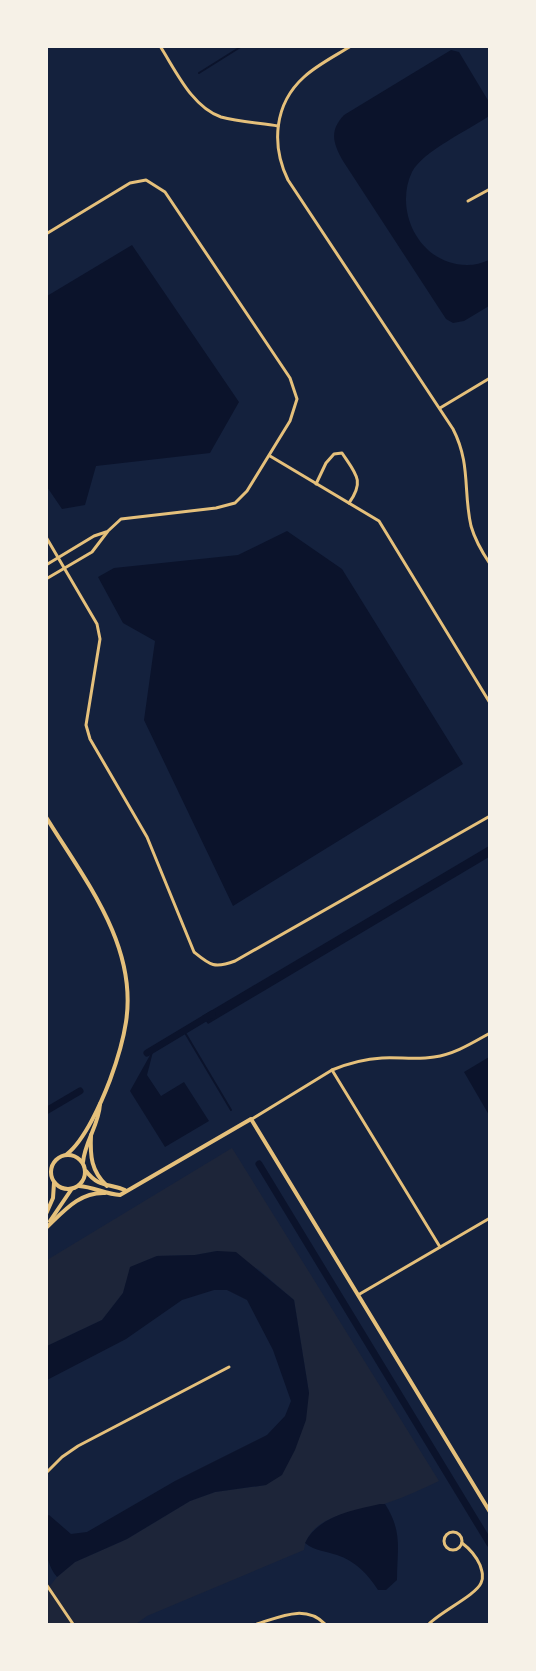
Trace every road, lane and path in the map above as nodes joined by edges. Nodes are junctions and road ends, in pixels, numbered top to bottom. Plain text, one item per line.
1 (160, 46) edge
2 (351, 46) edge
3 (278, 126) junction
4 (489, 189) edge
5 (468, 201) dead end
6 (46, 234) edge
7 (489, 378) edge
8 (440, 408) junction
9 (270, 456) junction
10 (316, 484) junction
11 (350, 503) junction
12 (108, 531) junction
13 (46, 537) edge
14 (59, 558) junction
15 (489, 564) edge
16 (46, 565) edge
17 (65, 569) junction
18 (46, 579) edge
19 (489, 703) edge
20 (489, 816) edge
21 (46, 817) edge
22 (46, 975) edge
23 (46, 993) edge
24 (489, 1033) edge
25 (333, 1070) junction
26 (100, 1103) junction
27 (251, 1119) junction
28 (91, 1133) junction
29 (67, 1154) junction
30 (83, 1163) junction
31 (86, 1171) junction
32 (54, 1183) junction
33 (79, 1186) junction
34 (107, 1186) junction
35 (71, 1189) junction
36 (126, 1190) junction
37 (107, 1194) junction
38 (46, 1214) edge
39 (489, 1218) edge
40 (46, 1227) edge
41 (440, 1247) junction
42 (358, 1295) junction
43 (230, 1367) dead end
44 (46, 1473) edge
45 (489, 1512) edge
46 (462, 1543) junction
47 (46, 1584) edge
48 (276, 1619) junction
49 (73, 1624) edge
50 (257, 1624) edge
51 (275, 1624) edge
52 (326, 1624) edge
53 (429, 1624) edge

1 - 3 street
2 - 3 street
3 - 8 street
4 - 5 street
6 - 9 street
7 - 8 street
8 - 15 street
9 - 10 street
9 - 12 street
10 - 11 street
10 - 11 street
11 - 19 street
12 - 14 street
12 - 17 street
13 - 14 street
14 - 16 street
14 - 17 street
17 - 18 street
17 - 20 street
21 - 26 street
22 - 23 street
24 - 25 street
25 - 27 street
25 - 41 street
26 - 28 street
26 - 29 street
27 - 36 street
27 - 42 street
28 - 30 street
28 - 34 street
29 - 30 street
29 - 32 street
30 - 31 street
31 - 33 street
31 - 34 street
32 - 35 street
32 - 38 street
33 - 35 street
33 - 37 street
34 - 36 street
35 - 40 street
36 - 37 street
37 - 40 street
39 - 41 street
41 - 42 street
42 - 45 street
43 - 44 street
46 - 46 street
46 - 53 street
47 - 49 street
48 - 50 street
48 - 51 street
48 - 52 street

